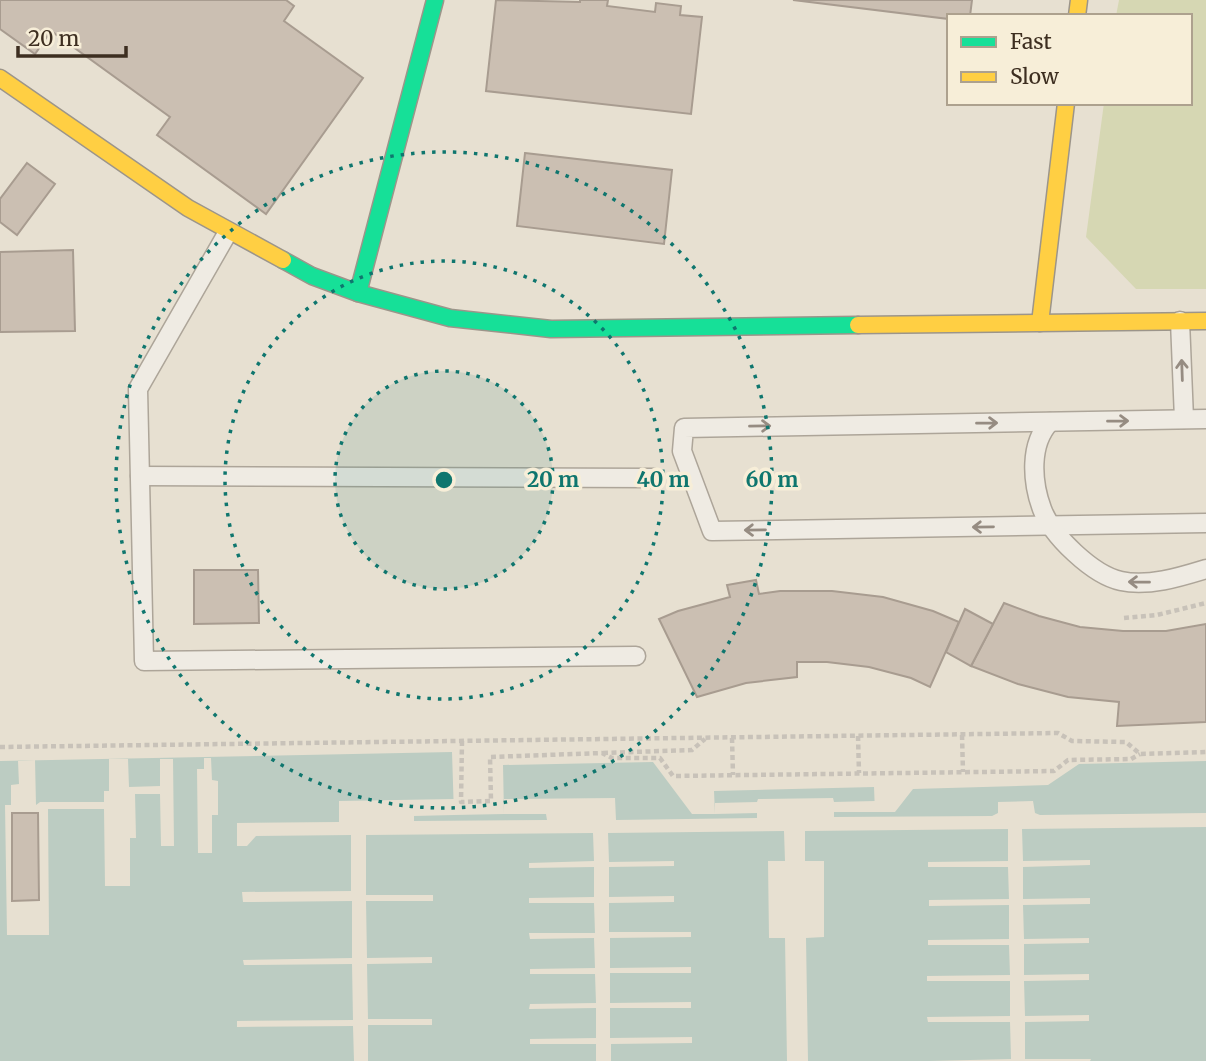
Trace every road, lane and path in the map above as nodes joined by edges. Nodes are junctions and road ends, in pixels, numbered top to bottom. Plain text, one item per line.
1 (435, 0) edge
2 (0, 78) edge
3 (1066, 105) edge
4 (228, 232) junction
5 (358, 293) junction
6 (1181, 321) junction
7 (1206, 321) edge
8 (1040, 323) junction
9 (1184, 419) junction
10 (1206, 419) edge
11 (1050, 422) junction
12 (140, 476) junction
13 (654, 478) dead end
14 (1206, 523) edge
15 (1051, 526) junction
16 (1206, 569) edge
17 (1206, 603) edge
18 (1124, 618) dead end
19 (636, 656) dead end
20 (962, 735) junction
21 (858, 736) junction
22 (706, 738) junction
23 (732, 738) junction
24 (461, 741) junction
25 (0, 747) edge
26 (1206, 752) edge
27 (602, 753) junction
28 (1140, 754) junction
29 (963, 772) junction
30 (859, 774) junction
31 (733, 775) junction

1 - 5 street
2 - 4 street
3 - 8 street
4 - 5 street
4 - 12 lane
5 - 8 street
6 - 7 street
6 - 8 street
9 -> 6 lane
9 - 10 lane
11 -> 9 lane
11 - 15 lane
15 -> 11 lane
12 - 13 lane
12 - 19 lane
14 - 15 lane
16 -> 15 lane
17 - 18 path
20 - 21 path
20 - 28 path
20 - 29 path
21 - 23 path
21 - 30 path
22 - 23 path
22 - 24 path
22 - 27 path
23 - 31 path
24 - 25 path
24 - 27 path
26 - 28 path
27 - 31 path
28 - 29 path
29 - 30 path
30 - 31 path

